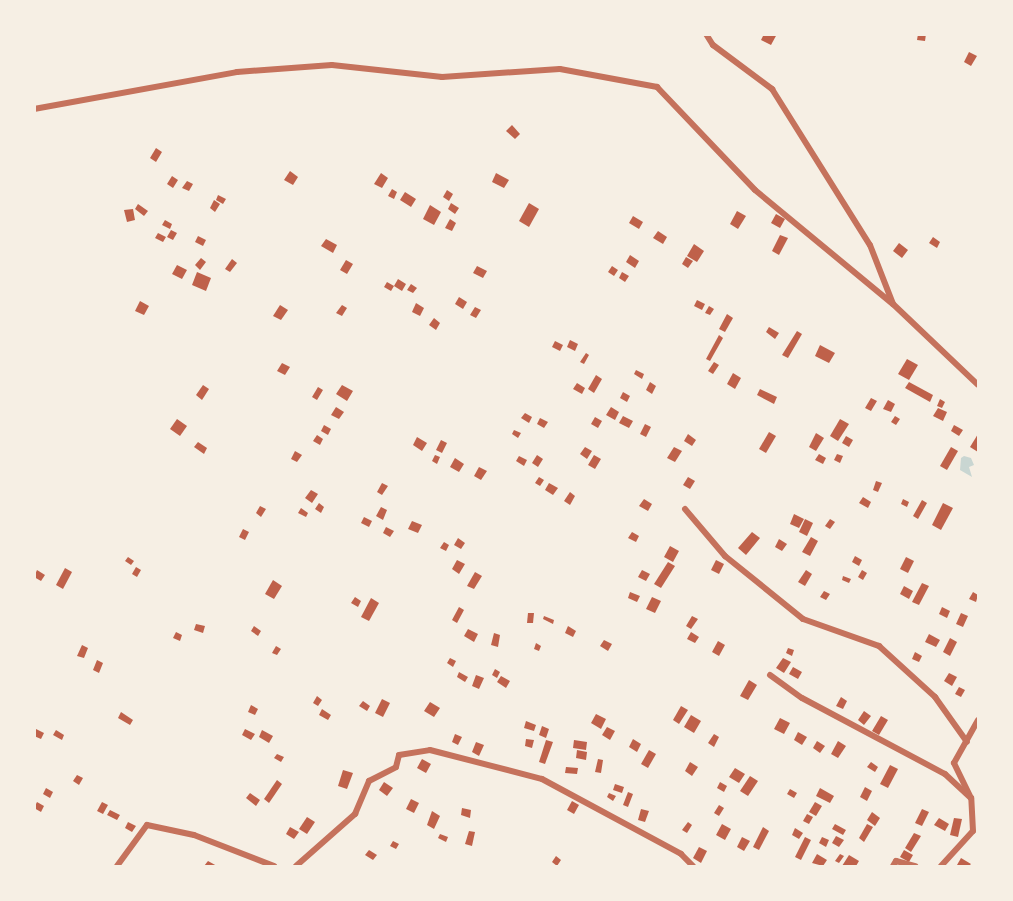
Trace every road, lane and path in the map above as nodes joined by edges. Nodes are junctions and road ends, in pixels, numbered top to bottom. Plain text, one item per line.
1 (706, 34) edge
2 (34, 109) edge
3 (893, 304) junction
4 (978, 385) edge
5 (686, 509) dead end
6 (770, 675) dead end
7 (978, 720) edge
8 (967, 742) junction
9 (971, 798) junction
10 (117, 867) edge
11 (274, 867) edge
12 (296, 867) edge
13 (693, 867) edge
14 (893, 867) edge
15 (915, 867) edge
16 (941, 867) edge

1 - 3 street
2 - 3 street
3 - 4 street
5 - 8 street
6 - 9 street
7 - 8 street
8 - 9 street
9 - 16 street
10 - 11 street
12 - 13 street
14 - 15 street

